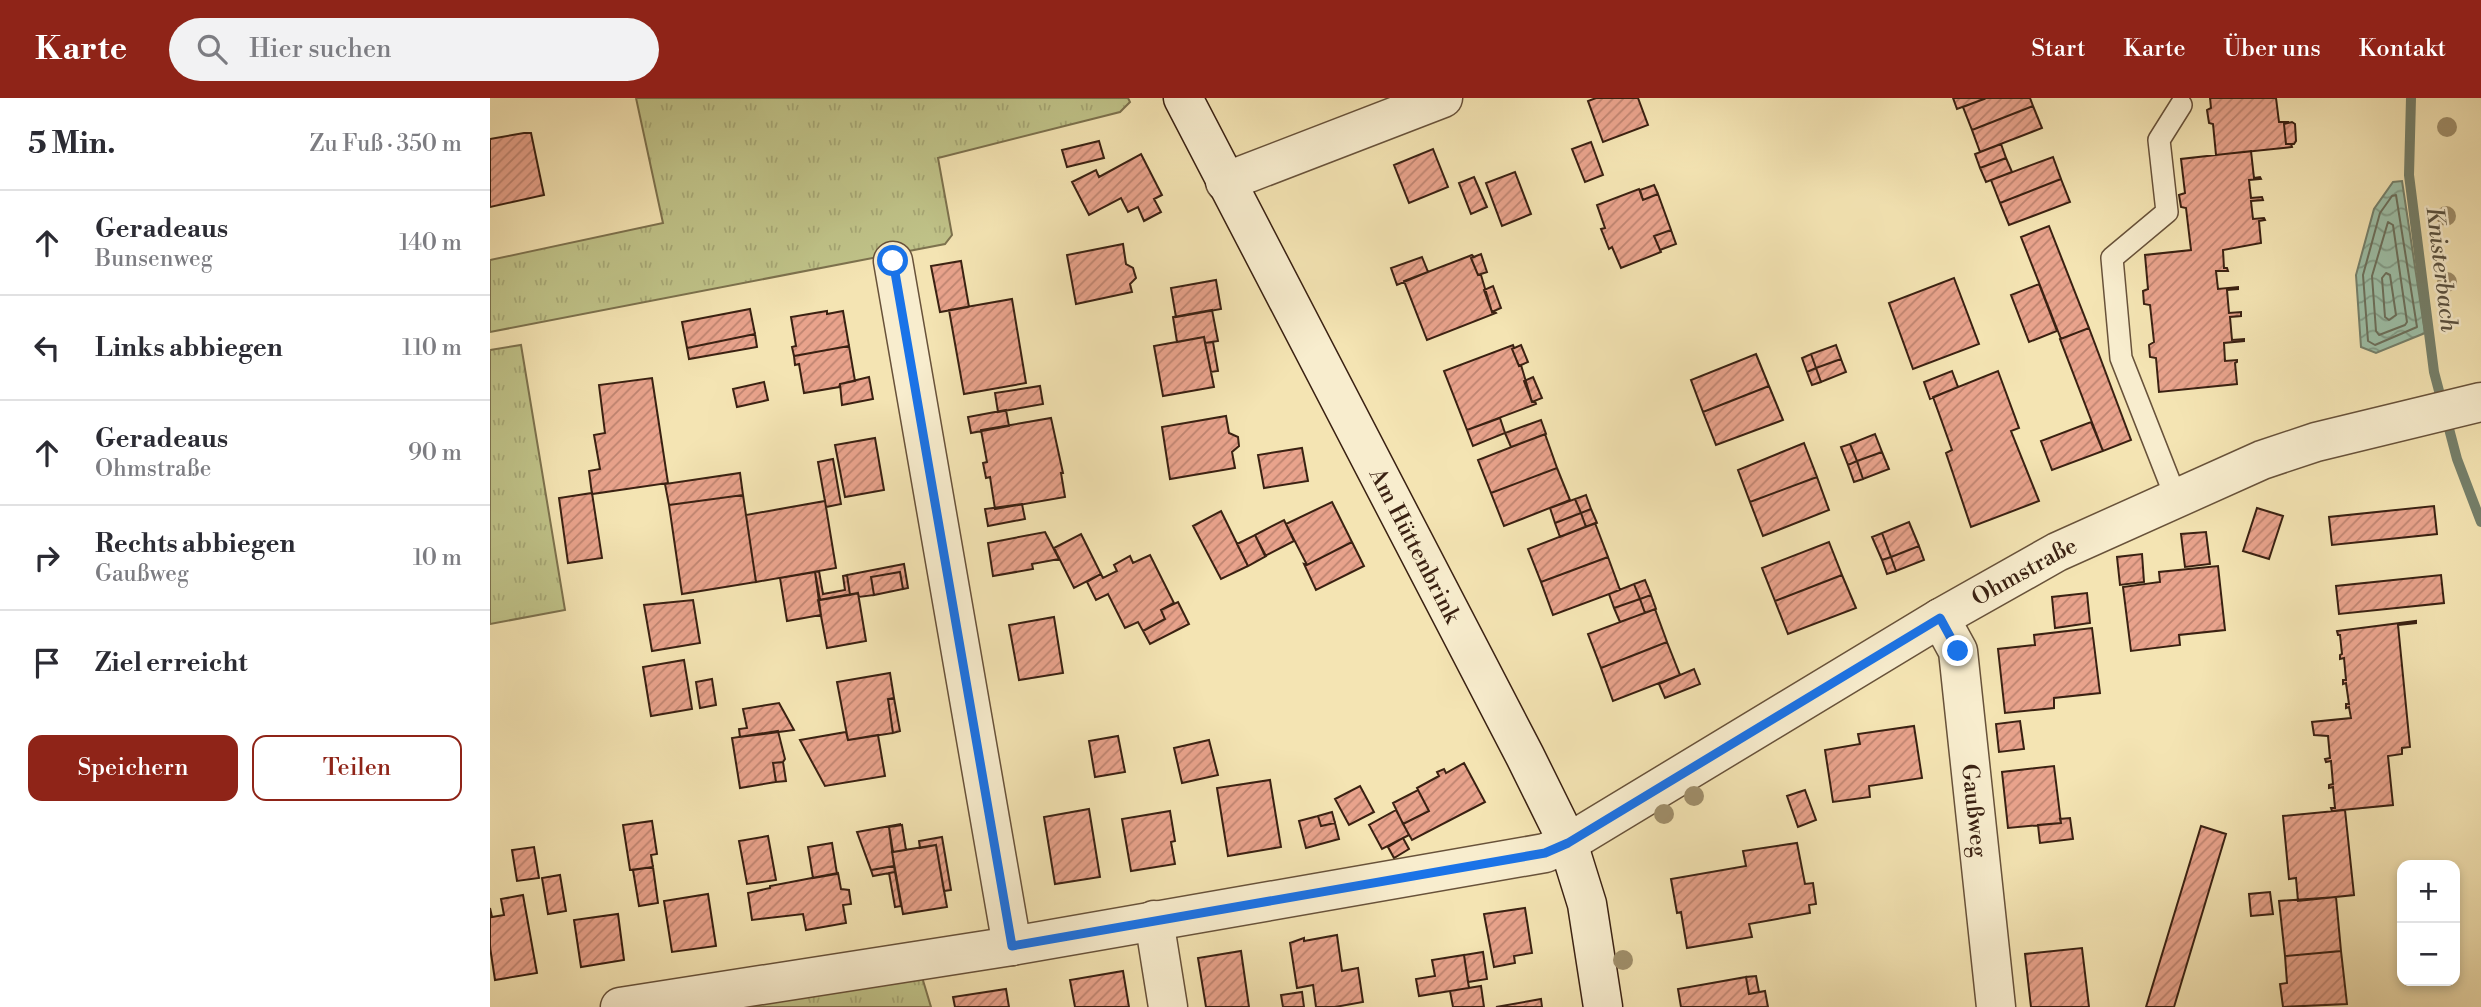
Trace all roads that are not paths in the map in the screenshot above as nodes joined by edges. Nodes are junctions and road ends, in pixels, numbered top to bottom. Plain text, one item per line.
1 (1183, 98) edge
2 (1443, 98) edge
3 (2181, 105) dead end
4 (1225, 182) junction
5 (893, 261) dead end
6 (2454, 408) edge
7 (2176, 498) junction
8 (1940, 618) junction
9 (1568, 843) junction
10 (1154, 920) junction
11 (1012, 946) junction
12 (620, 1007) edge
13 (1168, 1007) edge
14 (1604, 1007) edge
15 (1996, 1007) edge

1 - 4 street, Am Hüttenbrink
2 - 4 street
3 - 7 lane
4 - 9 street, Am Hüttenbrink
5 - 11 street
6 - 7 street, Ohmstraße
7 - 8 street, Ohmstraße
8 - 9 street, Ohmstraße
8 - 15 street, Gaußweg
9 - 10 street, Ohmstraße
9 - 14 street, Am Hüttenbrink
10 - 11 street, Ohmstraße
10 - 13 street
11 - 12 street, Ohmstraße

